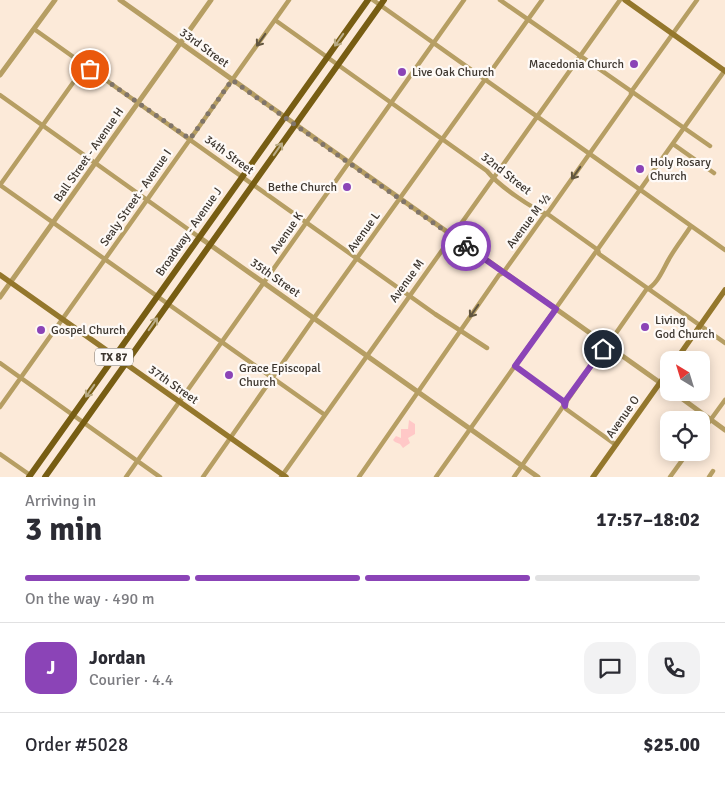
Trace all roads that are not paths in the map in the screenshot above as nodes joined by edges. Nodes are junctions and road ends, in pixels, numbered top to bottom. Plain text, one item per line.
1 (55, 0) edge
2 (120, 0) edge
3 (211, 0) edge
4 (289, 0) edge
5 (368, 0) edge
6 (373, 0) edge
7 (464, 0) edge
8 (500, 0) edge
9 (542, 0) edge
10 (620, 0) edge
11 (625, 0) edge
12 (697, 0) edge
13 (382, 3) edge
14 (275, 20) junction
15 (528, 20) junction
16 (34, 28) junction
17 (673, 34) junction
18 (180, 43) junction
19 (433, 43) junction
20 (580, 56) junction
21 (327, 58) junction
22 (337, 65) junction
23 (85, 66) junction
24 (725, 70) edge
25 (0, 75) edge
26 (232, 80) junction
27 (485, 80) junction
28 (631, 92) junction
29 (0, 95) edge
30 (138, 103) junction
31 (391, 103) junction
32 (536, 117) junction
33 (284, 118) junction
34 (43, 125) junction
35 (295, 125) junction
36 (684, 128) junction
37 (190, 139) junction
38 (443, 139) junction
39 (673, 144) junction
40 (710, 146) dead end
41 (590, 154) junction
42 (96, 163) junction
43 (349, 163) junction
44 (714, 173) dead end
45 (242, 177) junction
46 (492, 178) junction
47 (253, 184) junction
48 (0, 185) edge
49 (640, 190) junction
50 (400, 199) junction
51 (147, 200) junction
52 (546, 214) junction
53 (54, 222) junction
54 (306, 222) junction
55 (692, 226) junction
56 (451, 236) junction
57 (200, 237) junction
58 (210, 244) junction
59 (598, 250) junction
60 (725, 250) edge
61 (358, 258) junction
62 (105, 259) junction
63 (503, 272) junction
64 (0, 275) edge
65 (264, 282) junction
66 (11, 283) junction
67 (649, 289) junction
68 (725, 290) edge
69 (409, 295) junction
70 (158, 296) junction
71 (0, 298) edge
72 (168, 303) junction
73 (556, 309) junction
74 (314, 318) junction
75 (62, 319) junction
76 (700, 325) junction
77 (460, 331) junction
78 (222, 341) junction
79 (725, 343) edge
80 (607, 346) junction
81 (487, 348) dead end
82 (682, 351) edge
83 (366, 355) junction
84 (115, 356) junction
85 (0, 363) edge
86 (125, 364) junction
87 (515, 366) junction
88 (273, 377) junction
89 (21, 378) junction
90 (660, 383) joint
91 (419, 392) junction
92 (725, 400) edge
93 (685, 401) edge
94 (179, 402) junction
95 (565, 406) junction
96 (0, 407) edge
97 (325, 415) junction
98 (72, 416) junction
99 (711, 420) junction
100 (83, 423) junction
101 (470, 429) junction
102 (725, 430) edge
103 (231, 438) junction
104 (616, 444) junction
105 (0, 454) edge
106 (137, 461) junction
107 (682, 461) edge
108 (522, 466) junction
109 (713, 471) dead end
110 (30, 476) edge
111 (283, 476) edge
112 (45, 477) edge
113 (126, 477) edge
114 (160, 477) edge
115 (203, 477) edge
116 (359, 477) edge
117 (436, 477) edge
118 (514, 477) edge
119 (538, 477) edge
120 (593, 477) edge
121 (670, 477) edge
122 (709, 477) edge

1 - 16 street
2 - 18 street, 33rd Street
3 - 18 street, Ball Street - Avenue H
4 - 14 street, Sealy Street - Avenue I
5 -> 21 main road, Broadway - Avenue J / TX 87
6 - 13 street
7 - 19 street, Avenue K
8 - 15 street
9 - 15 street, Avenue L
10 - 20 street, Avenue M
11 - 17 main road
12 - 17 street, Avenue M ½
13 - 19 street
13 - 22 main road, Broadway - Avenue J / TX 87
14 - 21 street, 32nd Street
14 -> 26 street, Sealy Street - Avenue I
15 - 20 street
15 - 27 street, Avenue L
16 - 23 street, 34th Street
16 - 25 street
17 - 24 main road
17 - 28 street, Avenue M ½
18 - 26 street, 33rd Street
18 - 30 street, Ball Street - Avenue H
19 - 27 street
19 - 31 street, Avenue K
20 - 28 street
20 - 32 street, Avenue M
21 - 22 street, 32nd Street
21 - 33 main road, Broadway - Avenue J / TX 87
22 - 31 street, 32nd Street
22 - 35 main road, Broadway - Avenue J / TX 87
23 - 30 street, 34th Street
23 - 34 street
24 - 36 street
26 - 33 street, 33rd Street
26 - 37 street, Sealy Street - Avenue I
27 - 32 street
27 - 38 street, Avenue L
28 - 36 street
28 - 41 street, Avenue M ½
29 - 34 street, 35th Street
30 - 37 street, 34th Street
30 - 42 street, Ball Street - Avenue H
31 - 38 street, 32nd Street
31 - 43 street, Avenue K
32 - 41 street
32 - 46 street, Avenue M
33 - 35 street, 33rd Street
33 - 45 main road, Broadway - Avenue J / TX 87
34 - 42 street, 35th Street
34 - 48 street
35 - 43 street, 33rd Street
47 -> 35 main road, Broadway - Avenue J / TX 87
36 - 39 street
36 - 40 street
37 - 45 street, 34th Street
37 - 51 street, Sealy Street - Avenue I
38 - 46 street, 32nd Street
38 - 50 street, Avenue L
39 - 44 street
39 - 49 street
41 - 49 street
41 -> 52 street, Avenue M ½
42 - 51 street, 35th Street
42 - 53 street, Ball Street - Avenue H
43 - 50 street, 33rd Street
43 - 54 street, Avenue K
45 - 47 street, 34th Street
45 - 57 main road, Broadway - Avenue J / TX 87
46 - 52 street, 32nd Street
46 - 56 street, Avenue M
47 - 54 street, 34th Street
47 - 58 main road, Broadway - Avenue J / TX 87
48 - 53 street
49 - 55 street
49 - 59 street
50 - 56 street, 33rd Street
50 - 61 street, Avenue L
51 - 57 street, 35th Street
51 - 62 street, Sealy Street - Avenue I
52 - 59 street, 32nd Street
52 - 63 street, Avenue M ½
53 - 62 street
53 - 66 street, Ball Street - Avenue H
54 - 61 street, 34th Street
54 - 65 street, Avenue K
55 - 60 street
55 - 67 street
56 - 63 street, 33rd Street
56 - 69 street, Avenue M
57 - 58 street, 35th Street
57 - 70 main road, Broadway - Avenue J / TX 87
58 - 65 street, 35th Street
58 - 72 main road, Broadway - Avenue J / TX 87
59 - 67 street, 32nd Street
59 - 73 street
61 - 69 street, 34th Street
61 - 74 street, Avenue L
62 - 70 street
62 - 75 street, Sealy Street - Avenue I
63 - 73 street, 33rd Street
63 -> 77 street, Avenue M ½
64 - 66 main road, 37th Street
65 - 74 street, 35th Street
65 - 78 street, Avenue K
66 - 71 street, Ball Street - Avenue H
66 - 75 main road, 37th Street
67 - 76 street, 32nd Street
67 - 80 street
68 - 76 main road
69 - 77 street, 34th Street
69 - 83 street, Avenue M
70 - 72 street
70 - 84 main road, Broadway - Avenue J / TX 87
72 - 78 street
86 -> 72 main road, Broadway - Avenue J / TX 87
73 - 80 street, 33rd Street
73 - 87 street
74 - 83 street, 35th Street
74 - 88 street, Avenue L
75 - 84 main road, 37th Street
75 - 89 street, Sealy Street - Avenue I
76 - 79 street, 32nd Street
76 - 82 main road
77 - 81 street, 34th Street
77 - 91 street, Avenue M ½
78 - 88 street
78 - 94 street, Avenue K
80 - 90 street, 33rd Street
80 - 95 street
83 - 91 street, 35th Street
83 - 97 street, Avenue M
84 - 86 main road, 37th Street
84 -> 98 main road, Broadway - Avenue J / TX 87
85 - 89 street
86 - 94 main road, 37th Street
86 - 100 main road, Broadway - Avenue J / TX 87
87 - 95 street
87 - 101 street
88 - 97 street
88 - 103 street, Avenue L
89 - 96 street, Sealy Street - Avenue I
89 - 98 street
90 - 104 main road, Avenue O
91 - 101 street, 35th Street
91 - 116 street, Avenue M ½
92 - 99 street
93 - 99 street
94 - 103 main road, 37th Street
94 - 106 street, Avenue K
95 - 104 street
95 - 108 street
97 - 111 street, Avenue M
98 - 100 street
98 - 110 main road, Broadway - Avenue J / TX 87
99 - 102 street
100 - 106 street
100 - 112 main road, Broadway - Avenue J / TX 87
101 - 108 street, 35th Street
101 - 117 street
103 - 111 main road, 37th Street
103 - 115 street, Avenue L
104 - 120 main road, Avenue O
105 - 110 street
106 - 113 street, Avenue K
106 - 114 street
107 - 121 street
108 - 118 street
108 - 119 street, 35th Street
109 - 122 street

